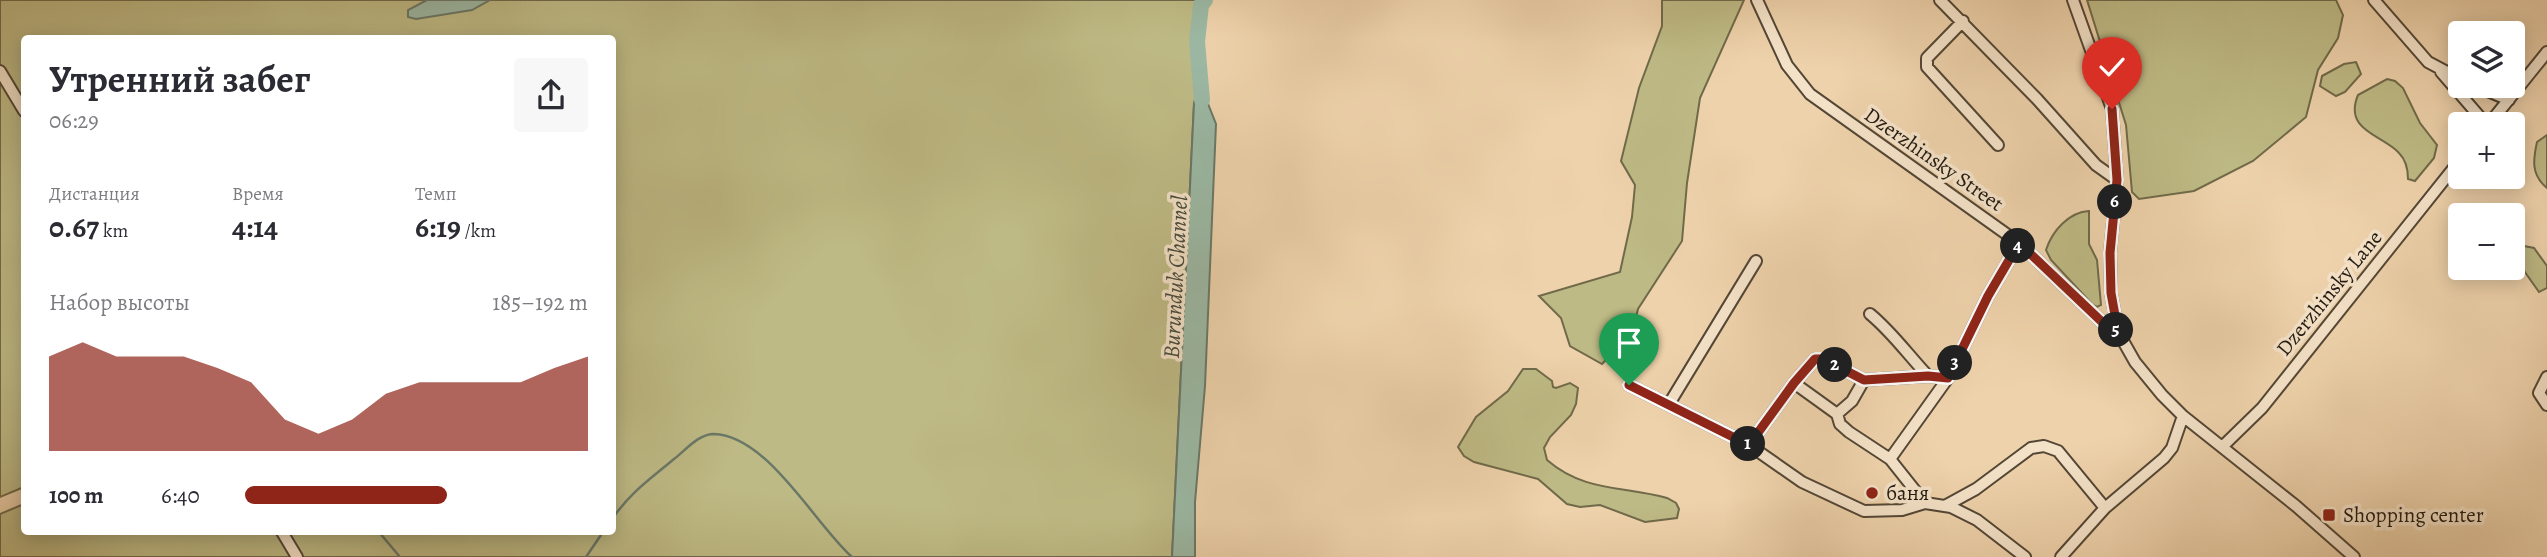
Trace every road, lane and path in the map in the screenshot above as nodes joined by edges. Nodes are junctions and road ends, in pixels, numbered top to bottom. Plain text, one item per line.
1 (1940, 0) edge
2 (2073, 0) edge
3 (2374, 0) edge
4 (1758, 2) edge
5 (1963, 21) junction
6 (2547, 52) edge
7 (2437, 67) junction
8 (0, 71) edge
9 (2448, 73) edge
10 (2504, 98) edge
11 (2509, 100) junction
12 (21, 106) edge
13 (2477, 112) edge
14 (2498, 112) edge
15 (1998, 145) dead end
16 (2448, 175) edge
17 (2117, 180) junction
18 (2019, 243) junction
19 (1756, 261) dead end
20 (1870, 314) dead end
21 (2118, 332) junction
22 (1928, 376) junction
23 (2547, 377) edge
24 (1948, 378) junction
25 (1864, 380) junction
26 (1794, 383) junction
27 (1629, 385) dead end
28 (1670, 404) junction
29 (2547, 405) edge
30 (1837, 414) junction
31 (2183, 416) junction
32 (1749, 445) junction
33 (2223, 446) junction
34 (1891, 459) junction
35 (1925, 503) junction
36 (1945, 506) junction
37 (2105, 508) junction
38 (284, 535) edge
39 (297, 557) edge
40 (2025, 557) edge
41 (2061, 557) edge
42 (2354, 557) edge

1 - 5 street
2 - 17 street
3 - 7 street
4 - 18 street, Dzerzhinsky Street
5 - 15 street
5 - 17 street
6 - 11 street
7 - 9 street
7 - 13 street
8 - 12 street
10 - 11 street
11 - 14 street
16 - 33 street, Dzerzhinsky Lane
17 - 21 street
18 - 21 street, Dzerzhinsky Street
18 - 24 street
19 - 28 street
20 - 22 street
21 - 31 street, Dzerzhinsky Street
22 - 24 street
22 - 25 street
23 - 29 street
24 - 34 street
25 - 26 street
25 - 30 street
26 - 30 street
26 - 32 street
27 - 28 street
28 - 32 street
30 - 34 street
31 - 33 street, Dzerzhinsky Street
31 - 37 street
32 - 35 street
33 - 42 street, Dzerzhinsky Street
34 - 35 street
35 - 36 street
36 - 37 street
36 - 40 street
37 - 41 street
38 - 39 street

